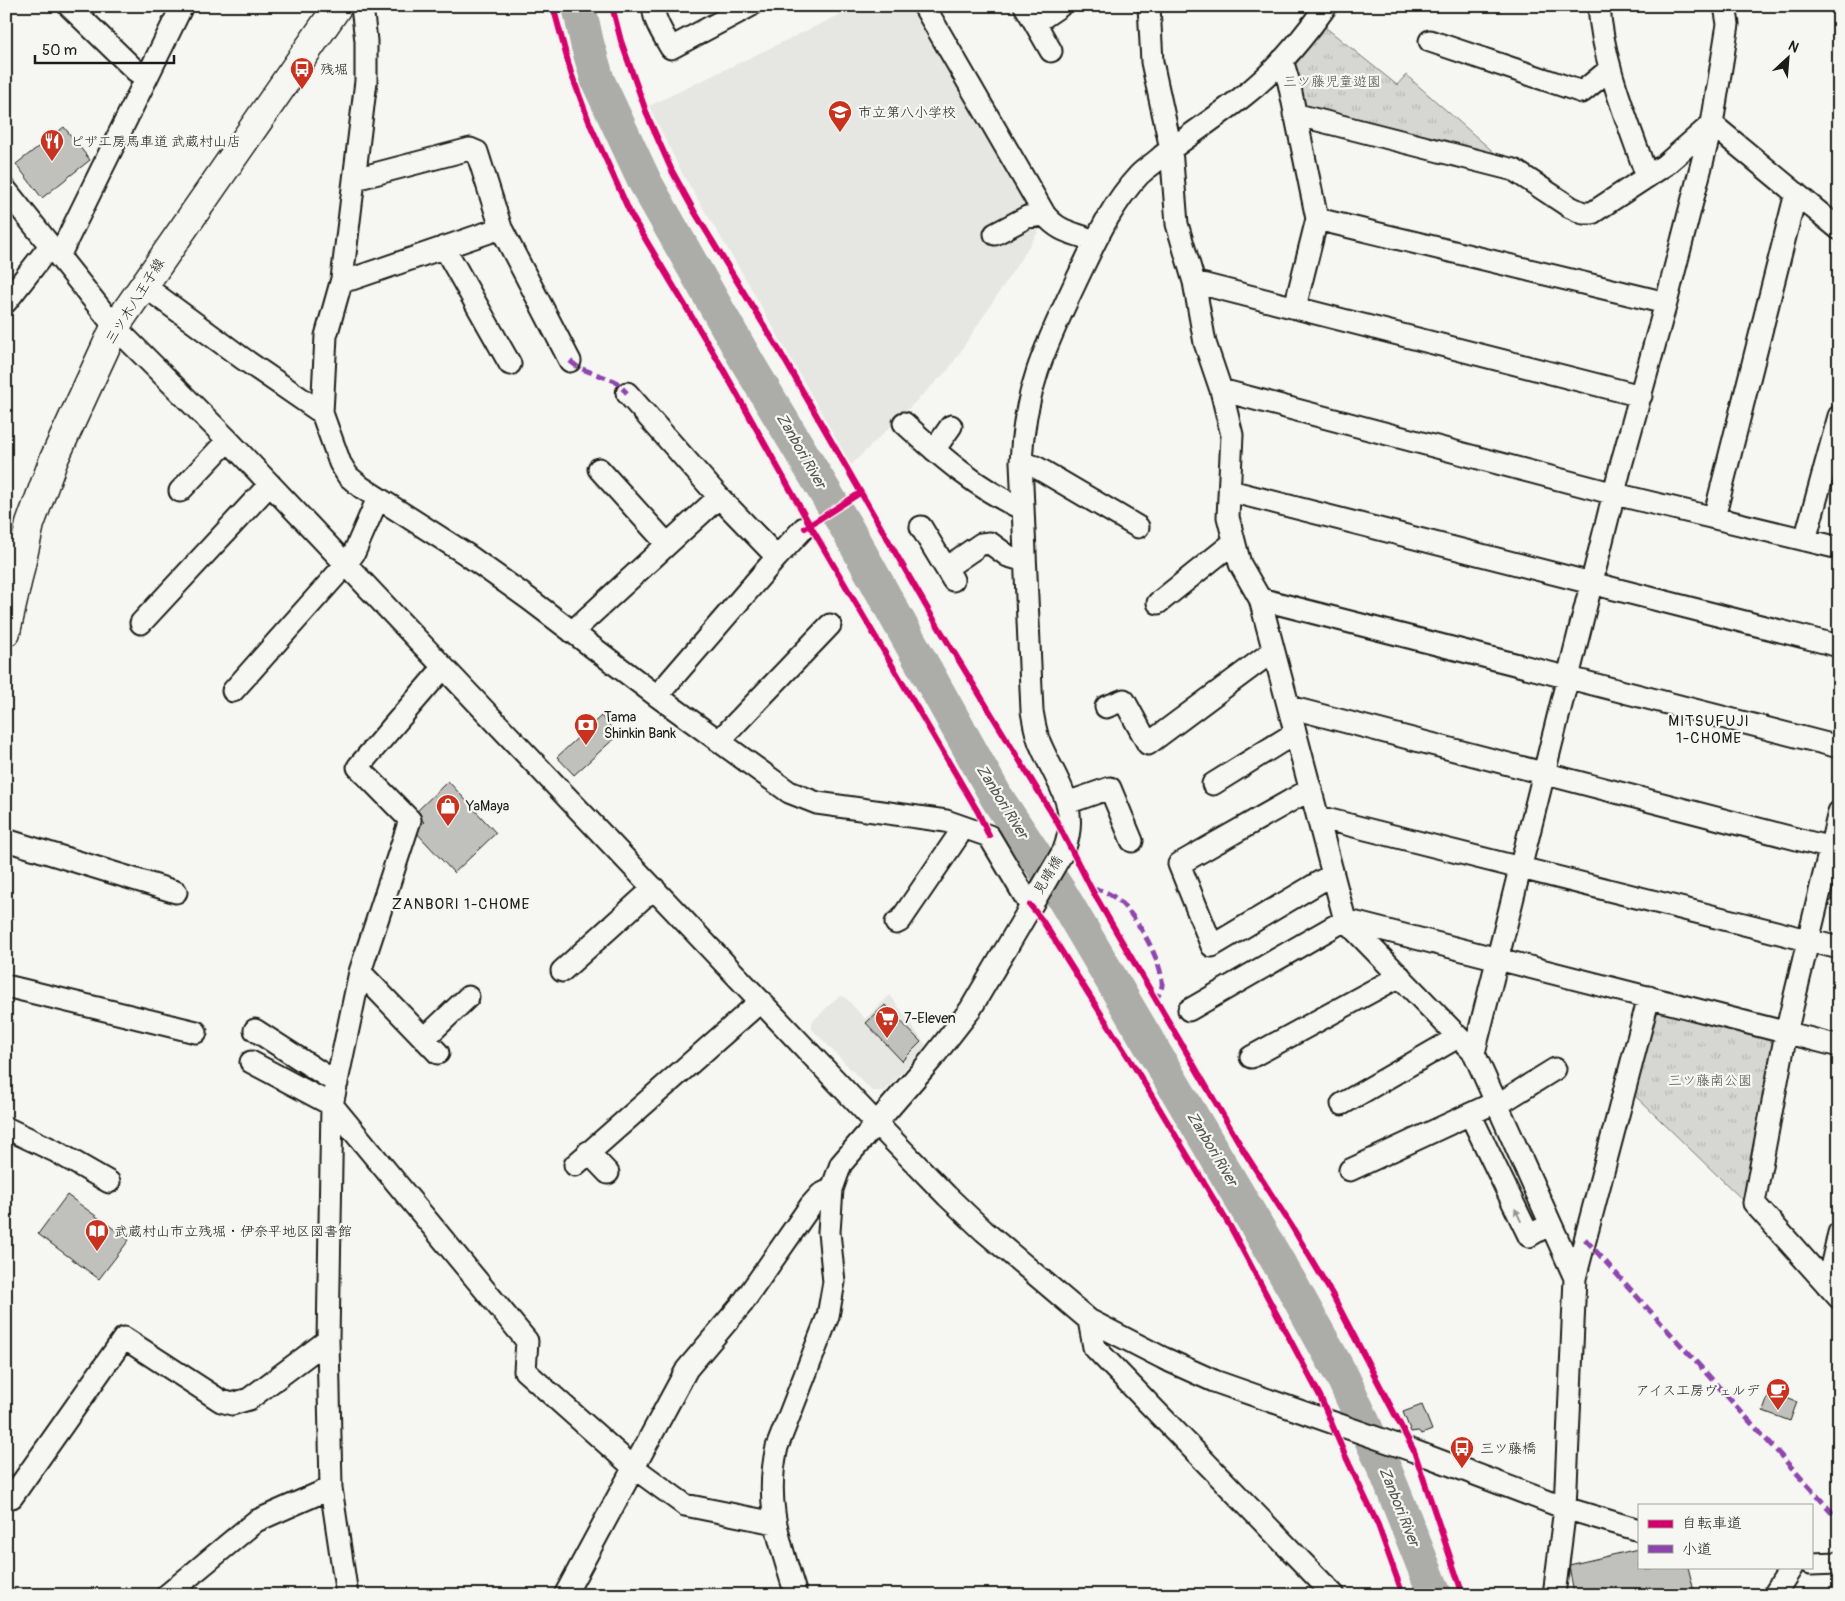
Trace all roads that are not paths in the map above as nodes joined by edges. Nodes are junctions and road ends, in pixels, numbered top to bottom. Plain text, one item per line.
1 (69, 6) edge
2 (182, 6) edge
3 (338, 6) edge
4 (362, 6) edge
5 (654, 6) edge
6 (750, 6) edge
7 (924, 6) edge
8 (1060, 6) edge
9 (1149, 6) edge
10 (1326, 6) edge
11 (1599, 6) edge
12 (1725, 6) edge
13 (1030, 14) edge
14 (1430, 41) dead end
15 (1052, 51) dead end
16 (1282, 60) junction
17 (1610, 69) junction
18 (146, 78) junction
19 (1294, 114) junction
20 (1712, 124) junction
21 (1172, 149) junction
22 (355, 175) junction
23 (1646, 177) junction
24 (6, 190) edge
25 (1796, 193) junction
26 (1045, 215) junction
27 (1317, 219) junction
28 (502, 228) junction
29 (1839, 229) edge
30 (995, 234) dead end
31 (1094, 242) junction
32 (444, 247) junction
33 (55, 251) junction
34 (342, 279) junction
35 (1194, 282) junction
36 (142, 285) junction
37 (6, 302) edge
38 (1666, 303) junction
39 (1295, 307) junction
40 (115, 327) junction
41 (570, 361) dead end
42 (510, 364) dead end
43 (1221, 390) junction
44 (627, 393) dead end
45 (1641, 396) junction
46 (322, 412) junction
47 (1839, 416) edge
48 (904, 423) dead end
49 (951, 426) dead end
50 (228, 440) junction
51 (934, 450) junction
52 (1021, 462) junction
53 (599, 469) dead end
54 (270, 484) junction
55 (180, 490) dead end
56 (1230, 491) junction
57 (1615, 494) junction
58 (719, 497) junction
59 (378, 498) junction
60 (1023, 509) junction
61 (1714, 518) junction
62 (921, 527) dead end
63 (1138, 527) dead end
64 (804, 528) dead end
65 (1806, 540) junction
66 (1234, 542) junction
67 (667, 544) junction
68 (15, 548) edge
69 (1839, 548) edge
70 (777, 557) junction
71 (1025, 561) junction
72 (346, 564) junction
73 (1592, 584) junction
74 (1260, 599) junction
75 (1158, 603) dead end
76 (141, 623) dead end
77 (830, 625) dead end
78 (6, 632) edge
79 (572, 632) junction
80 (1839, 646) edge
81 (1273, 651) junction
82 (443, 668) junction
83 (1568, 678) junction
84 (233, 690) dead end
85 (657, 696) junction
86 (1288, 707) junction
87 (1106, 708) dead end
88 (1295, 733) junction
89 (718, 741) junction
90 (1839, 747) edge
91 (1544, 774) junction
92 (1214, 784) dead end
93 (1310, 789) junction
94 (1067, 803) junction
95 (1839, 812) edge
96 (1318, 817) junction
97 (953, 824) junction
98 (6, 840) edge
99 (1132, 841) dead end
100 (1834, 849) edge
101 (1521, 867) junction
102 (1333, 874) junction
103 (654, 888) junction
104 (176, 892) dead end
105 (1031, 903) junction
106 (1345, 920) junction
107 (896, 923) dead end
108 (1808, 940) junction
109 (1839, 948) edge
110 (1498, 958) junction
111 (562, 971) dead end
112 (360, 972) junction
113 (1400, 976) junction
114 (6, 986) edge
115 (468, 997) dead end
116 (1650, 997) junction
117 (761, 1001) junction
118 (1189, 1010) dead end
119 (256, 1030) dead end
120 (196, 1032) dead end
121 (1786, 1033) junction
122 (1458, 1037) junction
123 (1839, 1046) edge
124 (1474, 1053) junction
125 (1252, 1057) dead end
126 (251, 1062) dead end
127 (1555, 1069) dead end
128 (337, 1083) junction
129 (1497, 1103) junction
130 (1342, 1104) dead end
131 (332, 1106) junction
132 (1470, 1114) junction
133 (876, 1122) junction
134 (6, 1128) edge
135 (1350, 1170) dead end
136 (608, 1172) dead end
137 (110, 1182) dead end
138 (832, 1189) junction
139 (1550, 1224) junction
140 (1839, 1233) edge
141 (1575, 1278) junction
142 (1833, 1291) edge
143 (1089, 1320) junction
144 (328, 1340) junction
145 (633, 1467) junction
146 (331, 1488) junction
147 (6, 1493) edge
148 (1565, 1508) junction
149 (775, 1523) junction
150 (1638, 1530) edge
151 (1812, 1564) edge
152 (1839, 1564) edge
153 (1791, 1568) edge
154 (167, 1595) edge
155 (347, 1595) edge
156 (565, 1595) edge
157 (796, 1595) edge
158 (1334, 1595) edge
159 (1554, 1595) edge
160 (1774, 1595) edge

1 - 18 street
2 - 18 street
3 - 36 main road, 三ツ木八王子線
4 - 22 street
5 - 6 street
7 - 26 street
8 - 13 street
9 - 21 street
10 - 16 street
11 - 17 street
12 - 20 street
13 - 15 street
14 - 17 street
16 - 19 street
16 - 21 street
17 - 23 street
18 - 33 street
19 - 23 street
19 - 27 street
20 - 23 street
20 - 25 street
20 - 38 street
21 - 31 street
21 - 35 street
22 - 28 street
22 - 34 street
24 - 33 street
25 - 29 street
25 - 61 street
26 - 30 street
26 - 31 street
27 - 38 street
27 - 39 street
28 - 32 street
28 - 41 street
31 - 52 street
32 - 34 street
32 - 42 street
33 - 37 street
33 - 40 street
34 - 46 street
35 - 39 street
35 - 43 street
36 - 40 main road, 三ツ木八王子線
36 - 46 street
38 - 45 street
39 - 45 street
40 - 50 street
40 - 68 main road, 三ツ木八王子線
43 - 56 street
43 - 57 street
44 - 58 street
45 - 57 street
46 - 59 street
47 - 65 street
48 - 51 street
49 - 51 street
50 - 54 street
50 - 55 street
51 - 60 street
52 - 60 street
52 - 63 street
53 - 67 street
54 - 72 street
54 - 76 street
56 - 66 street
56 - 73 street
57 - 61 street
57 - 73 street
58 - 67 street
58 - 70 street
59 - 72 street
59 - 79 street
60 - 71 street
61 - 65 street
62 - 71 street
64 - 70 street
65 - 69 street
66 - 74 street
66 - 75 street
67 - 79 street
68 - 78 main road, 三ツ木八王子線
70 - 85 street
71 - 94 street
72 - 82 street
72 - 84 street
73 - 80 street
73 - 83 street
74 - 81 street
74 - 83 street
77 - 89 street
79 - 85 street
81 - 86 street
81 - 87 street
82 - 103 street
82 - 112 street
83 - 90 street
83 - 91 street
85 - 89 street
86 - 88 street
86 - 91 street
88 - 92 street
88 - 93 street
89 - 97 street
91 - 100 street
91 - 101 street
93 - 96 street
93 - 102 street
94 - 99 street
94 - 105 street, 見晴橋
95 - 100 street
96 - 101 street
96 - 102 street
97 - 105 street
97 - 107 street
98 - 104 street
100 - 108 street
101 - 108 street
101 - 110 street
102 - 106 street
103 - 111 street
103 - 117 street
105 - 133 street, 見晴橋
106 - 110 street
106 - 113 street
106 - 118 street
108 - 109 street
108 - 121 street
110 - 116 street
110 - 124 street
112 - 115 street
112 - 128 street
113 - 122 street
113 - 125 street
114 - 120 street
116 - 121 street
116 - 141 street
117 - 133 street
117 - 136 street
119 - 128 street
121 - 123 street
121 - 142 street
122 - 124 street
122 - 130 street
124 - 129 street
126 - 131 street
127 - 129 street
128 - 131 street
129 - 132 street
129 - 139 street
131 - 144 street
131 - 145 street
132 - 135 street
139 -> 132 street
133 - 138 street, 見晴橋
133 - 143 street
134 - 137 street
138 - 145 street
138 - 149 street, 見晴橋
139 - 141 street
140 - 142 street
141 - 148 street
143 - 148 street
143 - 158 street
144 - 146 street
144 - 147 street
145 - 149 street
145 - 156 street
146 - 154 street
146 - 155 street
148 - 150 street
148 - 159 street
149 - 157 street, 見晴橋
151 - 152 street
153 - 160 street

